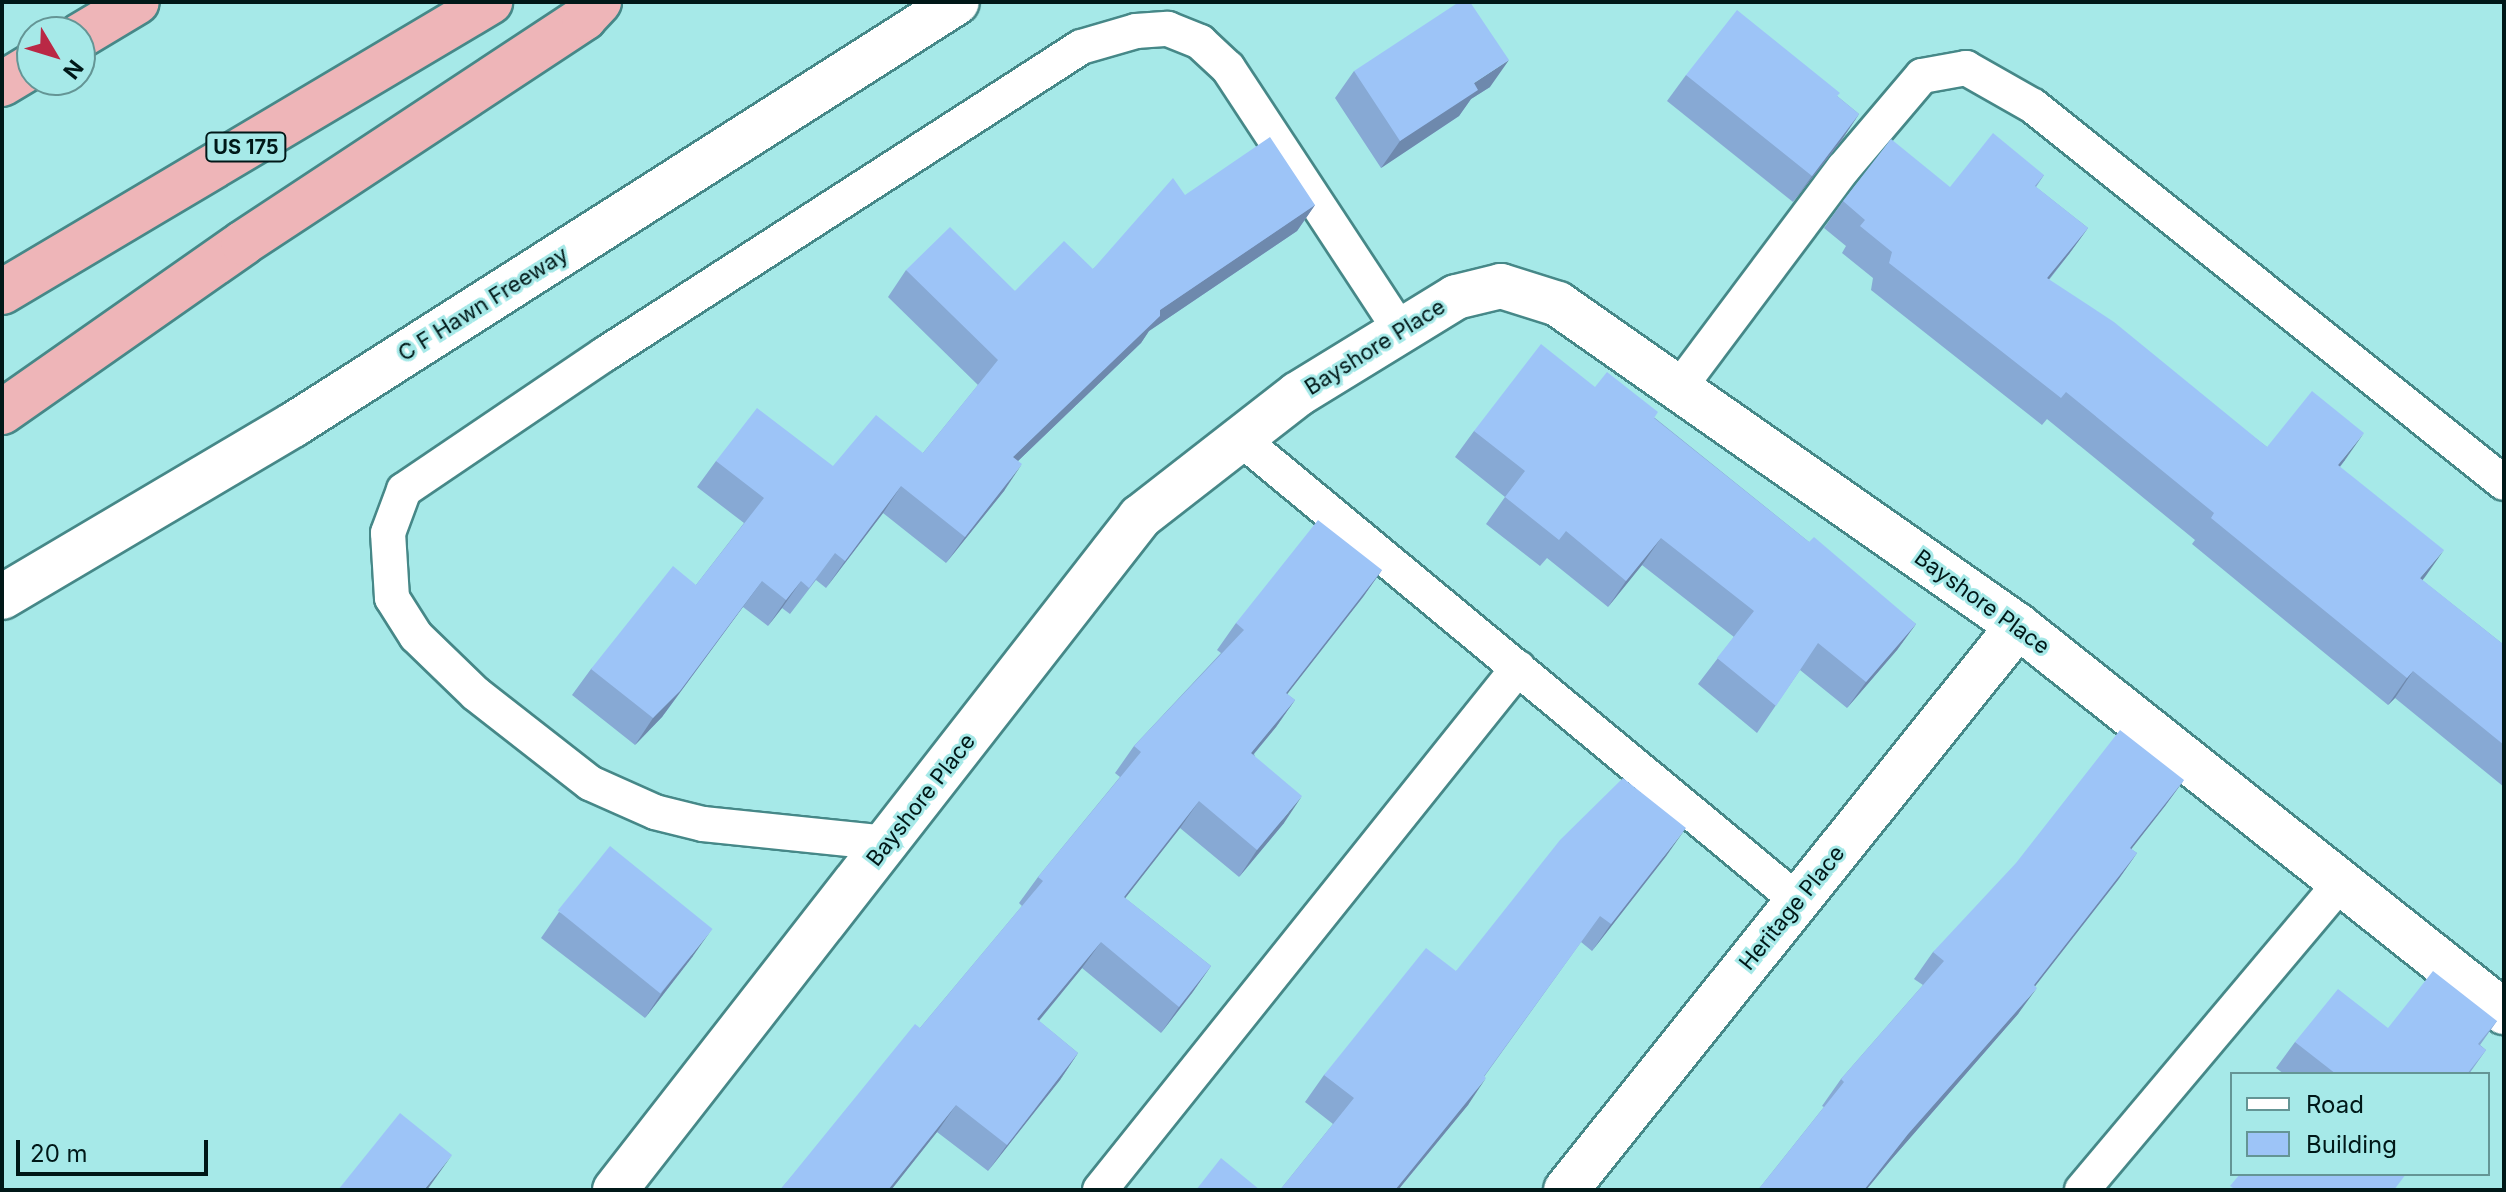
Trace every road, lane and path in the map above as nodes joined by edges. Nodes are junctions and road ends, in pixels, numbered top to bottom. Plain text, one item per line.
1 (137, 2) edge
2 (490, 2) edge
3 (599, 2) edge
4 (957, 2) edge
5 (96, 26) edge
6 (2, 292) edge
7 (1401, 331) junction
8 (1679, 388) junction
9 (2, 412) edge
10 (1241, 439) junction
11 (2504, 483) edge
12 (2, 597) edge
13 (2018, 626) junction
14 (1518, 668) junction
15 (887, 843) junction
16 (2341, 882) junction
17 (1798, 901) junction
18 (2504, 1012) edge
19 (615, 1190) edge
20 (1100, 1190) edge
21 (1566, 1190) edge
22 (2082, 1190) edge

1 - 5 highway
2 - 6 highway, US 175
3 - 9 highway
4 - 12 street, C F Hawn Freeway
7 - 8 street, Bayshore Place
7 - 10 street, Bayshore Place
7 - 15 lane
8 - 11 lane
8 - 13 street, Bayshore Place
10 - 14 lane
10 - 15 street, Bayshore Place
13 - 16 street, Bayshore Place
13 - 17 street, Heritage Place
14 - 17 lane
14 - 20 lane
15 - 19 street, Bayshore Place
16 - 18 street, Bayshore Place
16 - 22 lane
17 - 21 street, Heritage Place

